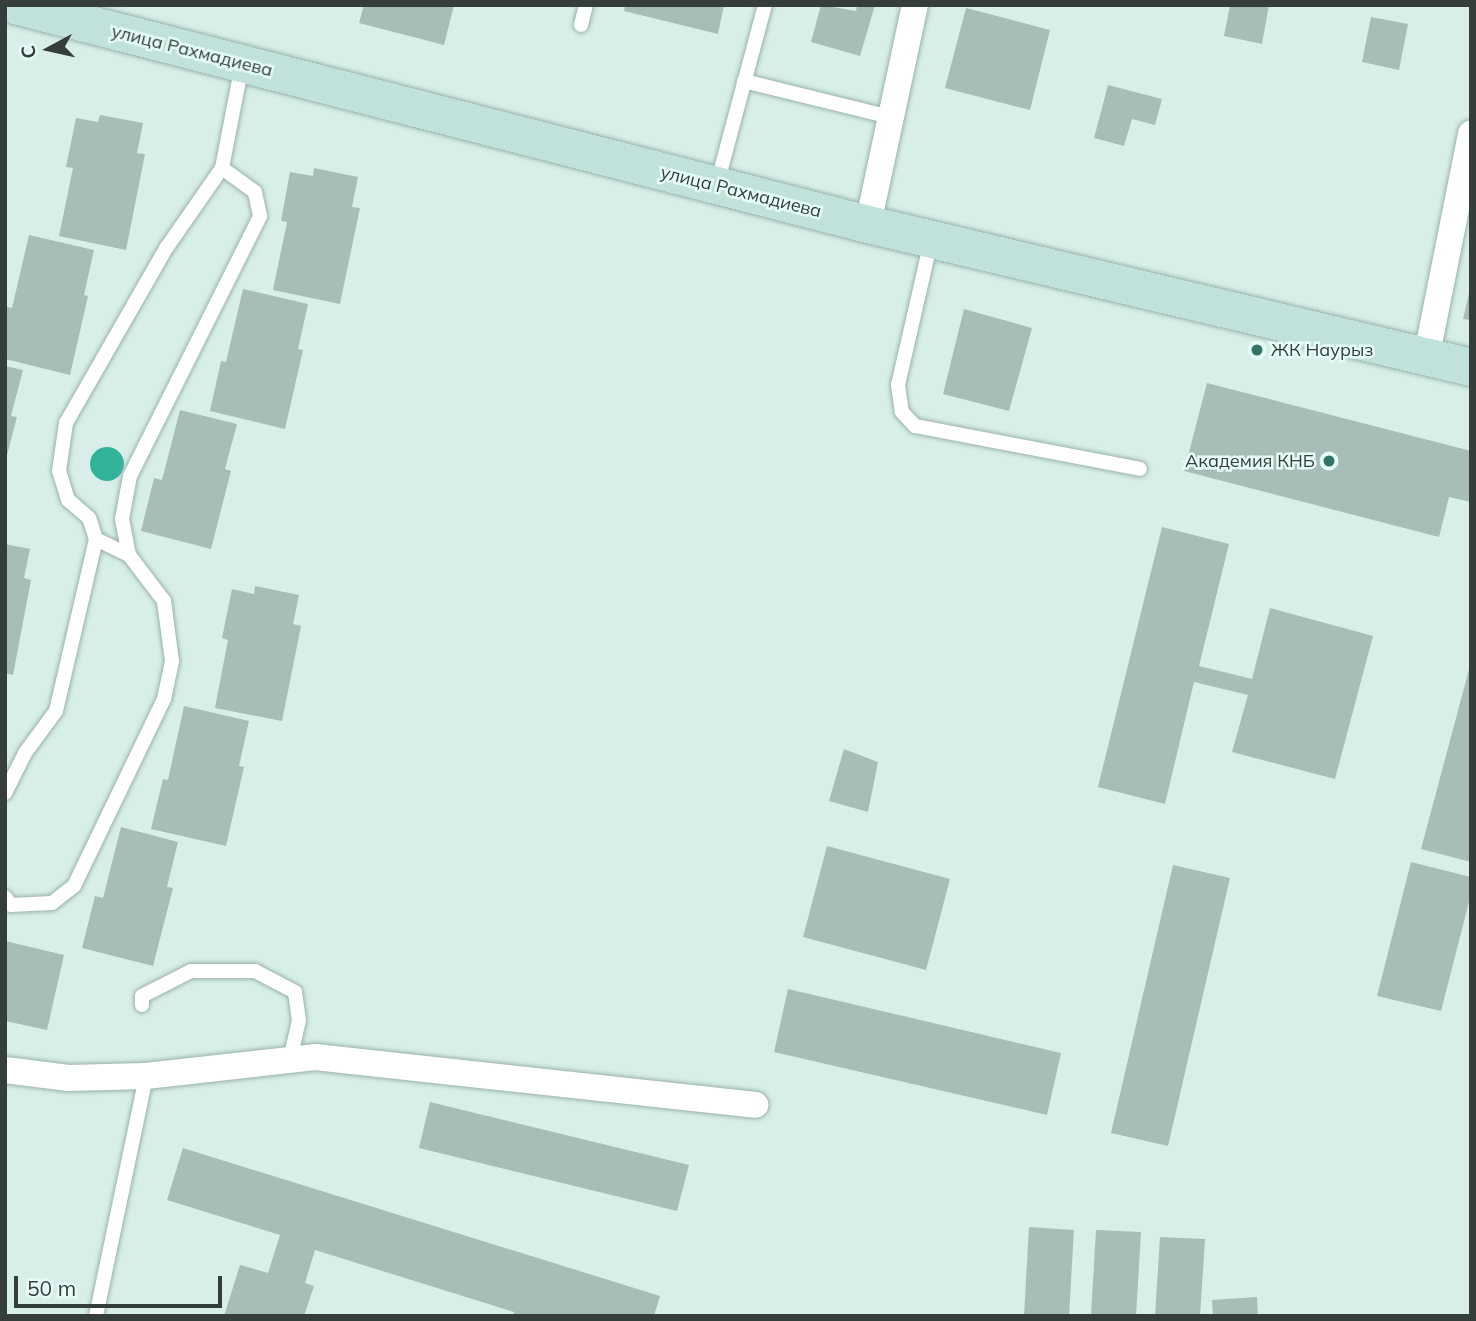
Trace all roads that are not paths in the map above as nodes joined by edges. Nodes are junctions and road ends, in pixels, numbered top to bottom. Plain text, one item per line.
1 (15, 5) edge
2 (586, 5) edge
3 (765, 5) edge
4 (915, 5) edge
5 (581, 25) dead end
6 (243, 64) junction
7 (744, 81) junction
8 (891, 117) junction
9 (1471, 133) edge
10 (222, 168) junction
11 (716, 186) junction
12 (867, 224) junction
13 (1461, 232) edge
14 (931, 240) junction
15 (1426, 359) junction
16 (1471, 367) edge
17 (1140, 469) dead end
18 (96, 539) junction
19 (129, 555) junction
20 (5, 793) edge
21 (5, 897) edge
22 (142, 1005) dead end
23 (290, 1060) junction
24 (5, 1070) edge
25 (146, 1076) junction
26 (755, 1105) dead end
27 (96, 1316) edge

1 - 6 street, улица Рахмадиева
2 - 5 lane
3 - 7 lane
4 - 8 street
6 - 10 lane
6 - 11 street, улица Рахмадиева
7 - 8 lane
7 - 11 lane
8 - 12 street
9 - 13 street
10 - 18 lane
10 - 19 lane
11 - 12 street, улица Рахмадиева
12 - 14 street, улица Рахмадиева
13 - 15 street
14 - 15 street, улица Рахмадиева
14 - 17 lane
15 - 16 street, улица Рахмадиева
18 - 19 lane
18 - 20 lane
19 - 21 lane
22 - 23 lane
23 - 25 street
23 - 26 street
24 - 25 street
25 - 27 lane

